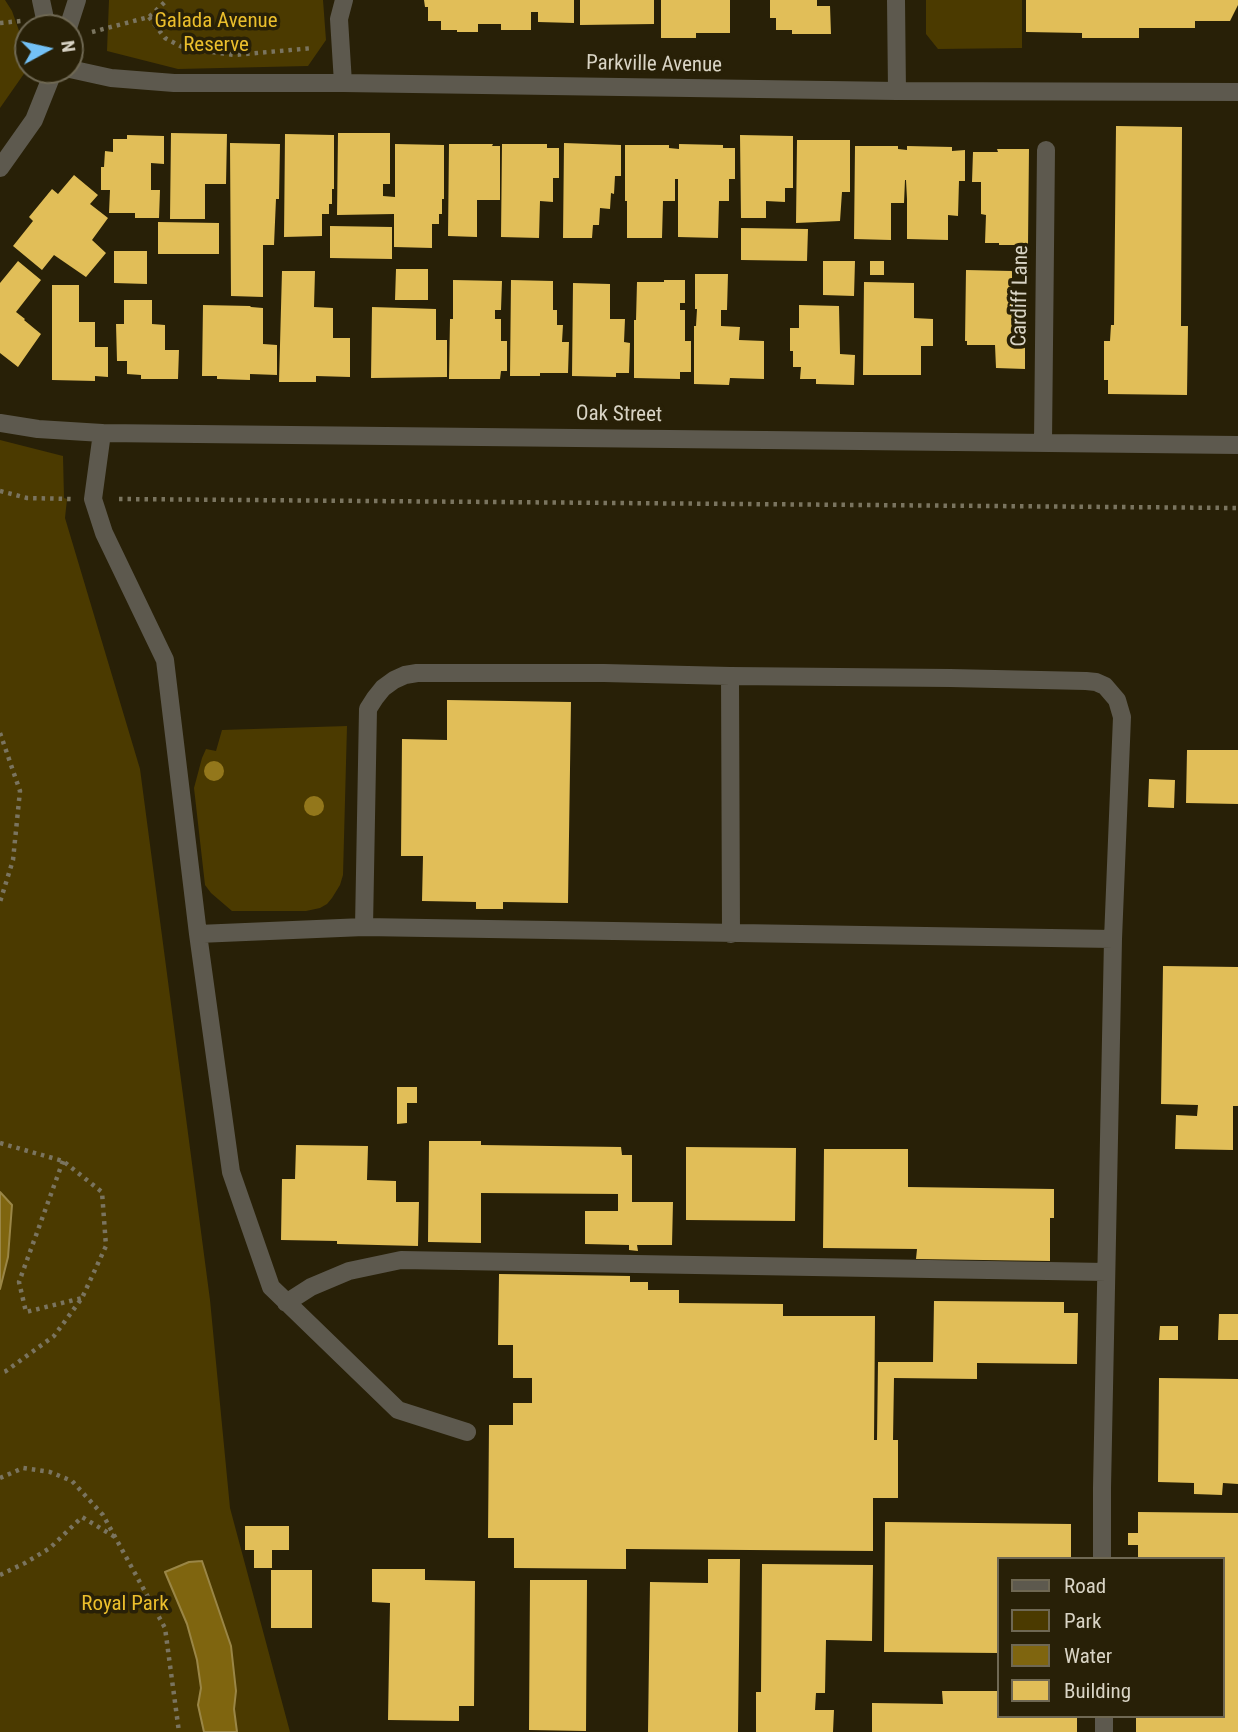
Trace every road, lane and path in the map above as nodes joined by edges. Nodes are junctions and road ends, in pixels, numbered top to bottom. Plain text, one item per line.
1 (167, 0) edge
2 (344, 0) edge
3 (896, 0) edge
4 (149, 17) junction
5 (85, 34) dead end
6 (313, 48) dead end
7 (84, 72) edge
8 (343, 83) junction
9 (48, 84) edge
10 (897, 91) junction
11 (1238, 92) edge
12 (1046, 150) dead end
13 (0, 168) edge
14 (0, 423) edge
15 (102, 433) junction
16 (1043, 442) junction
17 (1238, 445) edge
18 (0, 491) edge
19 (93, 499) junction
20 (1238, 508) edge
21 (730, 676) junction
22 (0, 733) edge
23 (0, 902) edge
24 (364, 927) junction
25 (731, 933) junction
26 (198, 934) junction
27 (1113, 939) junction
28 (0, 1143) edge
29 (63, 1161) junction
30 (1106, 1272) junction
31 (82, 1298) junction
32 (286, 1303) junction
33 (0, 1373) edge
34 (467, 1432) dead end
35 (0, 1478) edge
36 (116, 1538) junction
37 (1102, 1557) edge
38 (0, 1575) edge
39 (179, 1732) edge

1 - 4 path
2 - 8 street
3 - 10 street
4 - 5 path
4 - 6 path
7 - 8 street, Parkville Avenue
8 - 10 street, Parkville Avenue
9 - 13 street
10 - 11 street, Parkville Avenue
12 - 16 street, Cardiff Lane
14 - 15 street, Oak Street
15 - 16 street, Oak Street
15 - 19 street
16 - 17 street, Oak Street
18 - 19 path
19 - 20 path
19 - 26 street
21 - 24 street
21 - 25 street
21 - 27 street
22 - 23 path
24 - 25 street
24 - 26 street
25 - 27 street
26 - 32 street
27 - 30 street
28 - 29 path
29 - 31 path
29 - 31 path
30 - 32 street
30 - 37 street
31 - 33 path
32 - 34 street
35 - 36 path
36 - 38 path
36 - 39 path

